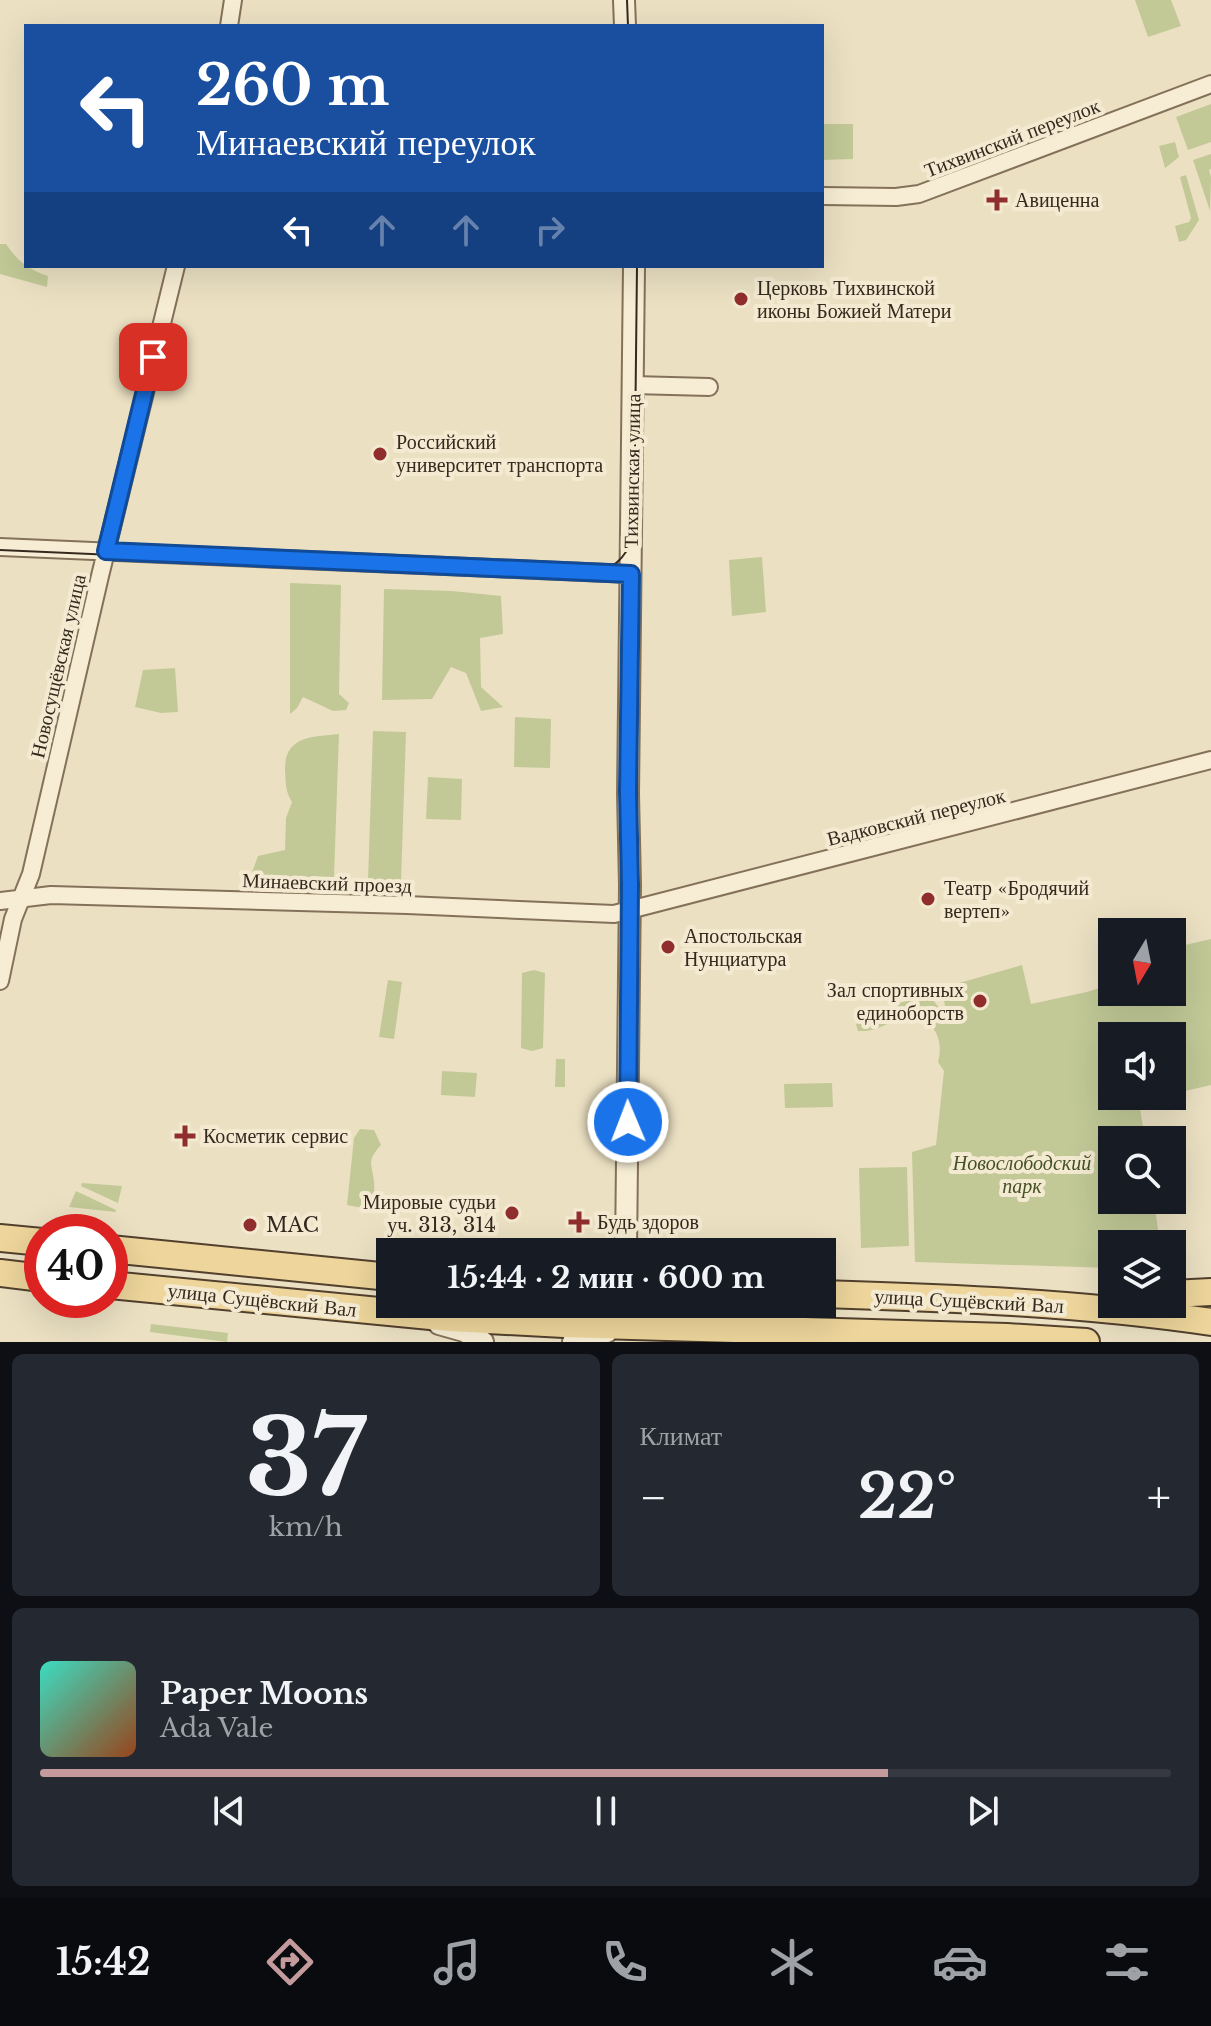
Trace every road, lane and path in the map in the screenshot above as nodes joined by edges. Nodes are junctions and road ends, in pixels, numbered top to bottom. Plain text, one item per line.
1 (233, 0) edge
2 (624, 0) edge
3 (229, 24) edge
4 (625, 24) edge
5 (1211, 84) edge
6 (824, 196) edge
7 (176, 268) edge
8 (634, 268) edge
9 (633, 385) junction
10 (709, 387) dead end
11 (0, 547) edge
12 (106, 551) junction
13 (631, 574) junction
14 (1211, 760) edge
15 (23, 897) junction
16 (0, 901) edge
17 (629, 911) junction
18 (0, 981) edge
19 (0, 1238) edge
20 (626, 1238) edge
21 (24, 1240) edge
22 (128, 1251) edge
23 (0, 1273) edge
24 (24, 1276) edge
25 (376, 1276) edge
26 (128, 1287) edge
27 (1211, 1292) edge
28 (1186, 1293) edge
29 (836, 1295) edge
30 (1098, 1299) edge
31 (1030, 1302) junction
32 (376, 1311) edge
33 (422, 1318) edge
34 (474, 1318) edge
35 (1211, 1322) edge
36 (638, 1326) junction
37 (1049, 1340) edge
38 (483, 1342) edge
39 (573, 1342) edge
40 (1084, 1342) edge

1 - 3 street
2 - 4 street
5 - 6 street, Тихвинский переулок
7 - 12 street, Новосущёвская улица
8 - 9 street, Тихвинская улица
9 - 10 street
9 - 13 street, Тихвинская улица
11 - 12 street
12 - 13 street
12 - 15 street, Новосущёвская улица
13 - 17 street, Тихвинская улица
14 - 17 street, Вадковский переулок
15 - 16 street, Минаевский проезд
15 - 17 street, Минаевский проезд
15 - 18 street, Новосущёвская улица
17 - 20 street, Тихвинская улица
19 - 21 main road
22 - 25 main road, улица Сущёвский Вал
23 - 24 main road
26 - 32 main road, улица Сущёвский Вал
27 - 28 main road
29 - 31 main road, улица Сущёвский Вал
30 - 31 main road
31 - 35 main road, улица Сущёвский Вал
33 - 38 street
34 - 36 main road, улица Сущёвский Вал
36 - 37 main road, улица Сущёвский Вал
36 - 39 street
37 - 40 main road, улица Сущёвский Вал

